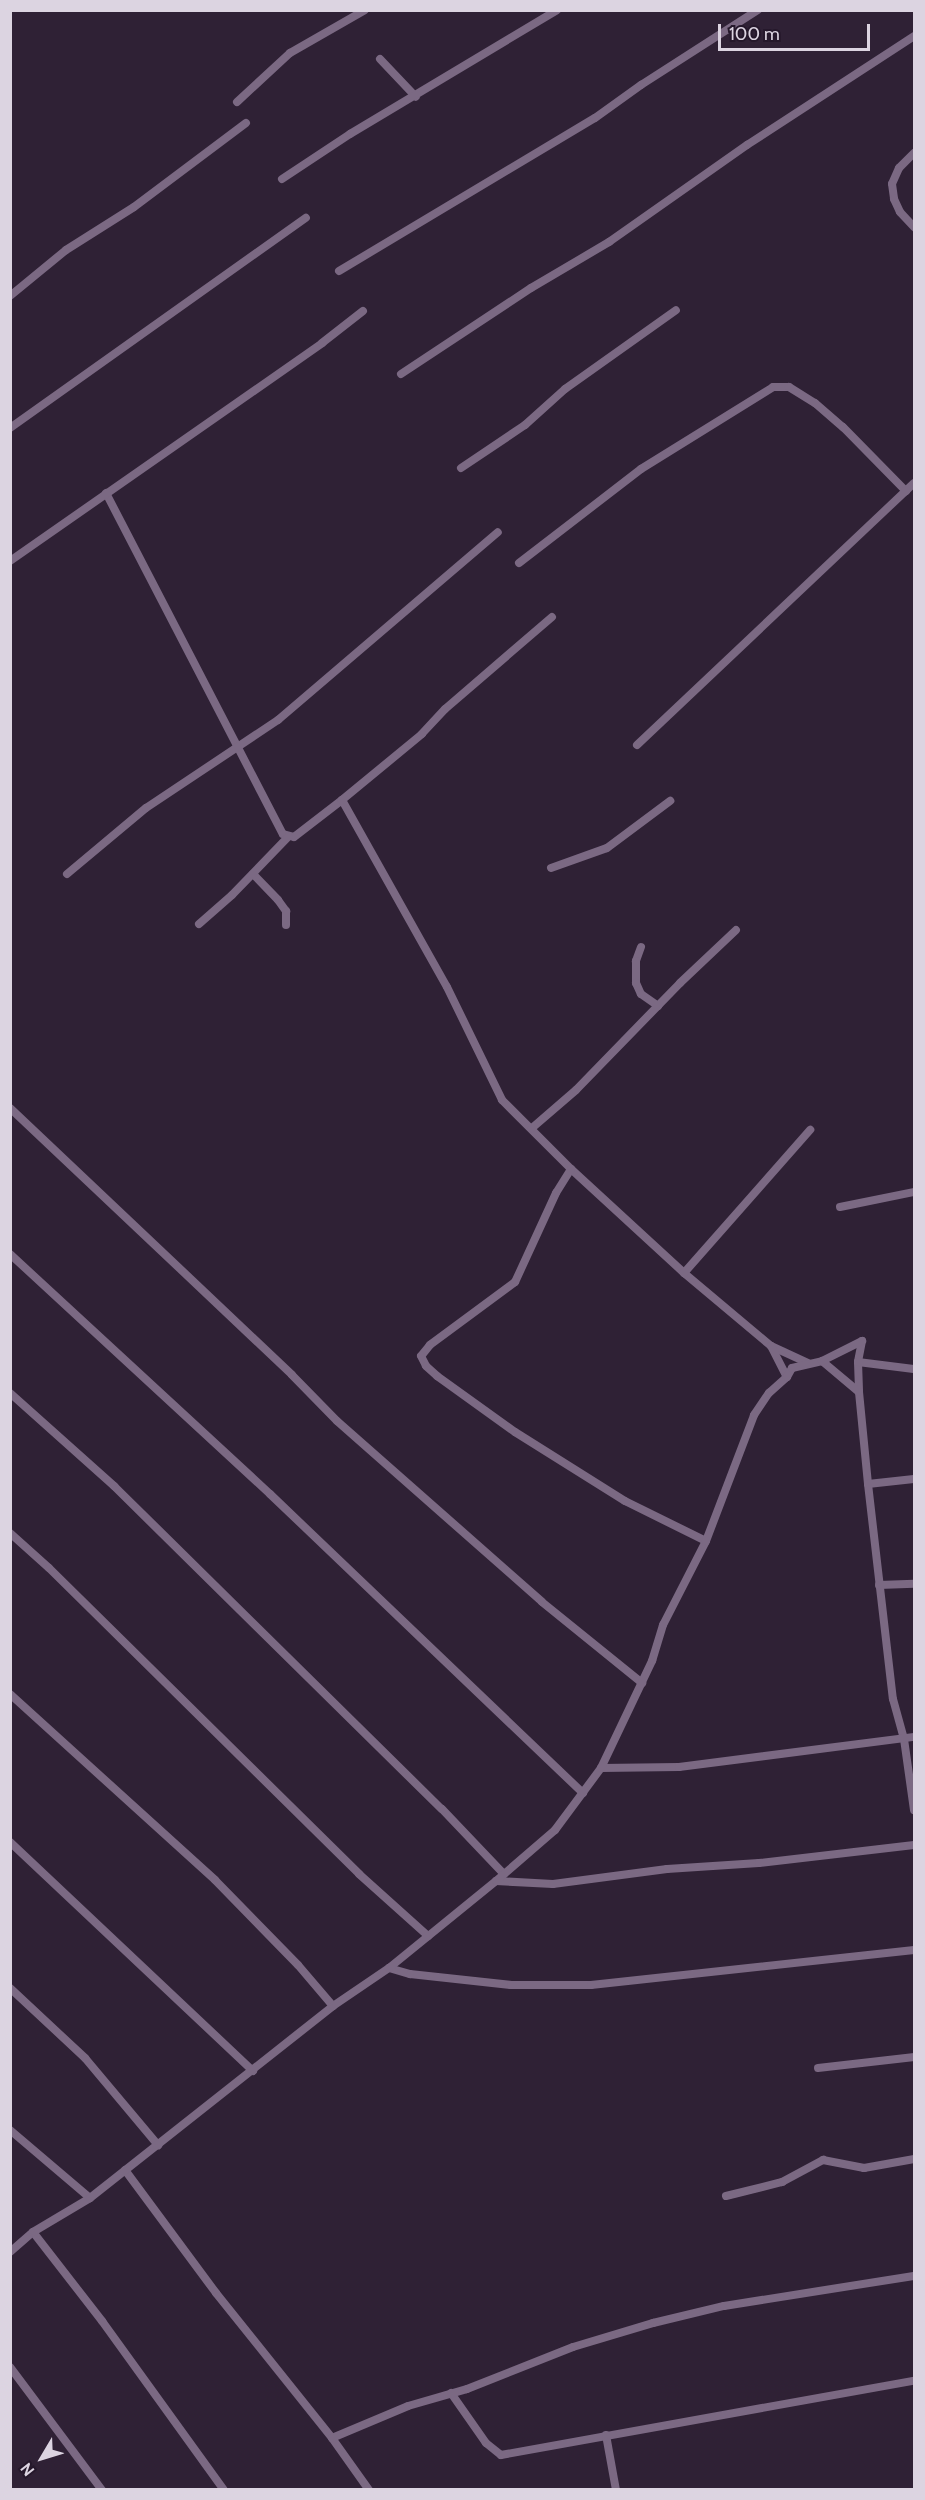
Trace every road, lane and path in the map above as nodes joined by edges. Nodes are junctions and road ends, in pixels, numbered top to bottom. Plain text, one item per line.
1 (364, 10) edge
2 (557, 10) edge
3 (758, 10) edge
4 (915, 36) edge
5 (380, 59) dead end
6 (416, 97) junction
7 (237, 102) dead end
8 (246, 123) dead end
9 (915, 153) edge
10 (282, 179) dead end
11 (306, 218) dead end
12 (915, 227) edge
13 (339, 271) dead end
14 (10, 296) edge
15 (676, 310) dead end
16 (363, 311) dead end
17 (401, 374) dead end
18 (10, 428) edge
19 (461, 468) dead end
20 (915, 483) edge
21 (906, 491) junction
22 (106, 493) junction
23 (498, 532) dead end
24 (10, 561) edge
25 (519, 563) dead end
26 (552, 617) dead end
27 (637, 745) dead end
28 (237, 750) junction
29 (342, 800) junction
30 (670, 801) dead end
31 (288, 837) junction
32 (551, 868) dead end
33 (67, 874) dead end
34 (253, 874) junction
35 (199, 924) dead end
36 (286, 925) dead end
37 (736, 930) dead end
38 (641, 947) dead end
39 (658, 1006) junction
40 (10, 1108) edge
41 (532, 1128) junction
42 (810, 1130) dead end
43 (571, 1169) junction
44 (915, 1192) edge
45 (840, 1207) dead end
46 (10, 1254) edge
47 (684, 1273) junction
48 (771, 1346) junction
49 (822, 1361) junction
50 (858, 1362) junction
51 (808, 1364) junction
52 (915, 1369) edge
53 (787, 1377) junction
54 (859, 1392) junction
55 (10, 1393) edge
56 (915, 1479) edge
57 (868, 1484) junction
58 (10, 1533) edge
59 (706, 1542) junction
60 (915, 1584) edge
61 (879, 1585) junction
62 (642, 1683) junction
63 (10, 1694) edge
64 (915, 1737) edge
65 (904, 1739) junction
66 (601, 1768) junction
67 (583, 1793) junction
68 (915, 1810) edge
69 (10, 1842) edge
70 (915, 1845) edge
71 (504, 1874) junction
72 (496, 1881) junction
73 (428, 1936) junction
74 (915, 1950) edge
75 (389, 1968) junction
76 (10, 1988) edge
77 (333, 2006) junction
78 (915, 2057) edge
79 (818, 2068) dead end
80 (253, 2071) junction
81 (10, 2130) edge
82 (158, 2145) junction
83 (915, 2159) edge
84 (125, 2170) junction
85 (726, 2196) dead end
86 (90, 2198) junction
87 (33, 2232) junction
88 (10, 2252) edge
89 (915, 2276) edge
90 (10, 2367) edge
91 (915, 2381) edge
92 (451, 2393) junction
93 (606, 2436) junction
94 (332, 2438) junction
95 (102, 2490) edge
96 (224, 2490) edge
97 (369, 2490) edge
98 (616, 2490) edge

1 - 7 street
2 - 6 street
3 - 13 street
4 - 17 street
5 - 6 street
6 - 10 street
8 - 14 street
9 - 12 street
11 - 18 street
15 - 19 street
16 - 22 street
20 - 21 street
21 - 25 street
21 - 27 street
22 - 24 street
22 - 28 street
23 - 28 street
26 - 29 street
28 - 31 street
28 - 33 street
29 - 31 street
29 - 41 street
30 - 32 street
31 - 34 street
34 - 35 street
34 - 36 street
37 - 39 street
38 - 39 street
39 - 41 street
40 - 62 street
41 - 43 street
42 - 47 street
43 - 47 street
43 - 59 street
44 - 45 street
46 - 67 street
47 - 48 street
48 - 51 street
48 - 53 street
49 - 50 street
49 - 51 street
49 - 54 street
50 - 52 street
50 - 54 street
51 - 53 street
53 - 59 street
54 - 57 street
55 - 71 street
56 - 57 street
57 - 61 street
58 - 73 street
59 - 62 street
60 - 61 street
61 - 65 street
62 - 66 street
63 - 77 street
64 - 65 street
65 - 66 street
65 - 68 street
66 - 67 street
67 - 71 street
69 - 80 street
70 - 72 street
71 - 72 street
72 - 73 street
73 - 75 street
74 - 75 street
75 - 77 street
76 - 82 street
77 - 80 street
78 - 79 street
80 - 82 street
81 - 86 street
82 - 84 street
83 - 85 street
84 - 86 street
84 - 94 street
86 - 87 street
87 - 88 street
87 - 96 street
89 - 92 street
90 - 95 street
91 - 93 street
92 - 93 street
92 - 94 street
93 - 98 street
94 - 97 street

